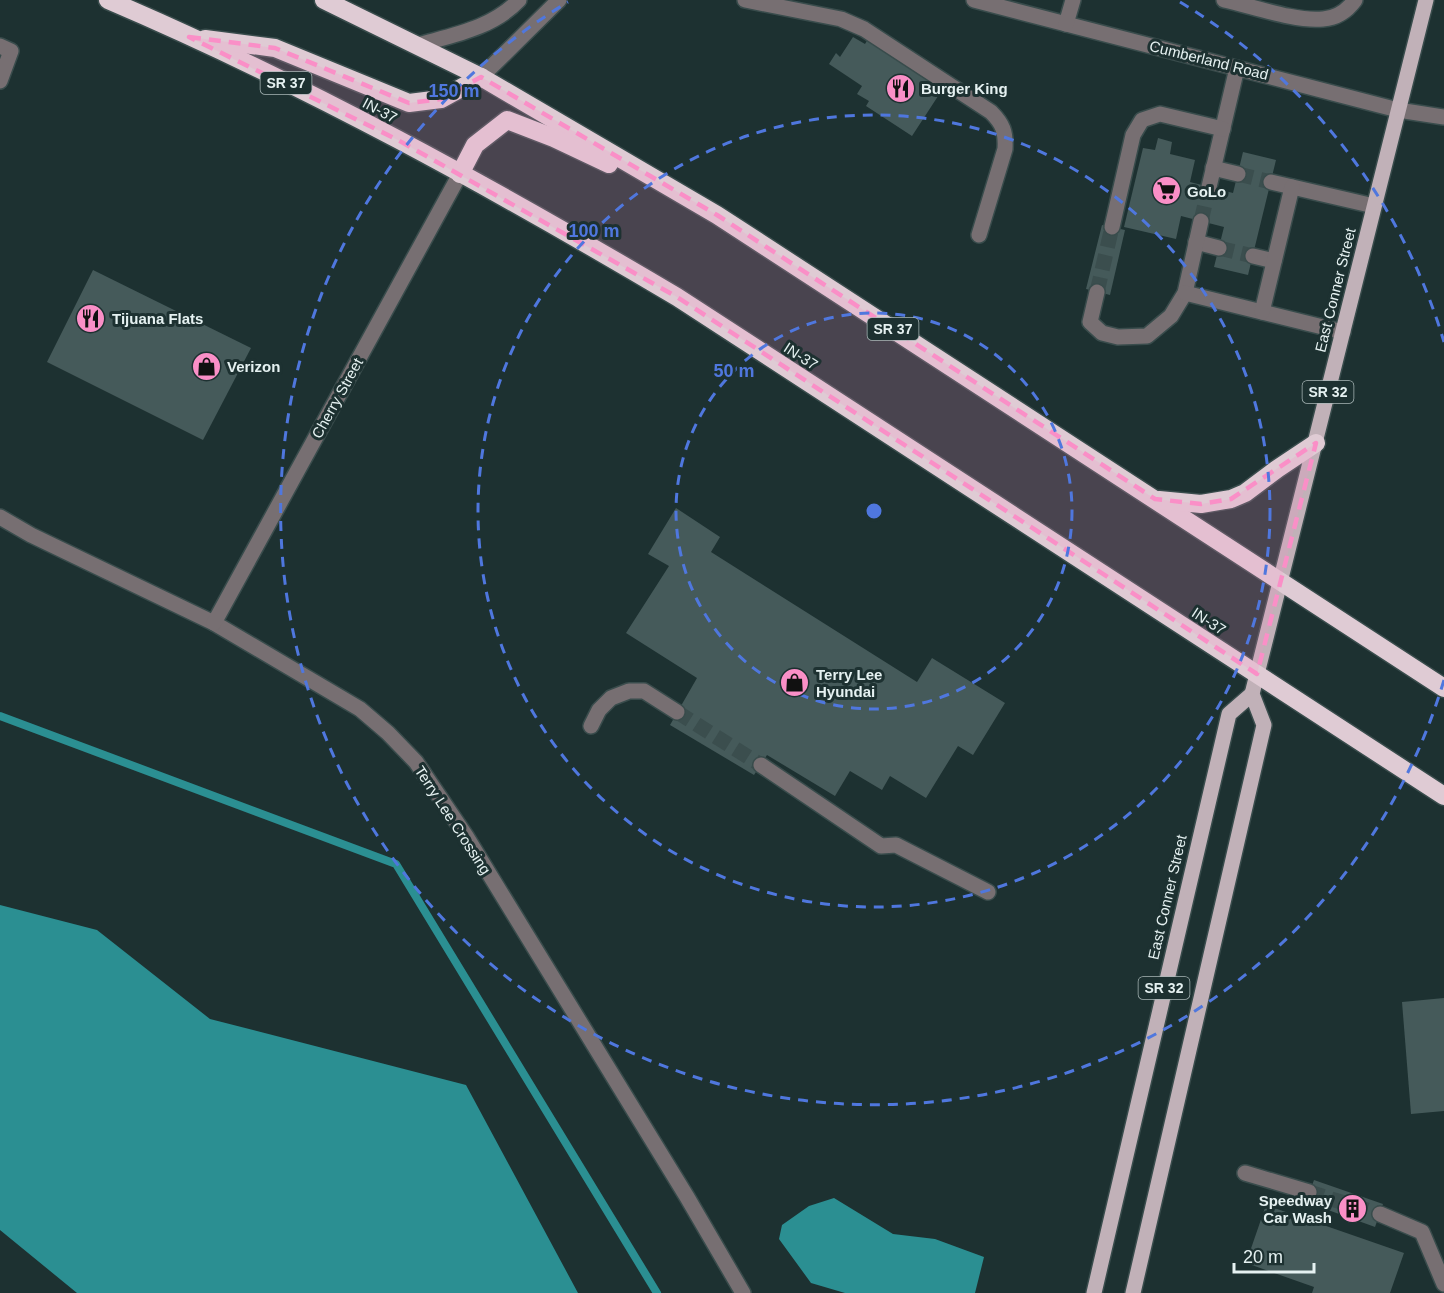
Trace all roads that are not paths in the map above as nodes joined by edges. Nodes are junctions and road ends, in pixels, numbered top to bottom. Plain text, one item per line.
1 (108, 0) edge
2 (324, 0) edge
3 (519, 0) edge
4 (559, 0) edge
5 (745, 0) edge
6 (974, 0) edge
7 (1073, 0) edge
8 (1224, 0) edge
9 (1355, 0) edge
10 (1426, 0) edge
11 (1066, 24) junction
12 (189, 37) junction
13 (418, 45) junction
14 (0, 46) edge
15 (1237, 68) junction
16 (481, 77) junction
17 (0, 81) edge
18 (1398, 110) junction
19 (1444, 117) edge
20 (1223, 129) junction
21 (1213, 168) junction
22 (460, 174) junction
23 (1238, 174) tunnel mouth
24 (1271, 182) tunnel mouth
25 (1209, 187) tunnel mouth
26 (1292, 187) junction
27 (1374, 206) junction
28 (717, 215) junction
29 (1201, 220) tunnel mouth
30 (1112, 227) tunnel mouth
31 (978, 235) dead end
32 (1196, 242) junction
33 (1219, 248) tunnel mouth
34 (1252, 256) tunnel mouth
35 (1274, 261) junction
36 (1097, 292) tunnel mouth
37 (1185, 293) junction
38 (1262, 312) junction
39 (1343, 332) junction
40 (1316, 443) junction
41 (1155, 500) junction
42 (0, 517) edge
43 (1281, 582) junction
44 (214, 623) junction
45 (1257, 674) junction
46 (1444, 688) edge
47 (1252, 694) junction
48 (678, 712) tunnel mouth
49 (591, 726) dead end
50 (761, 765) tunnel mouth
51 (1444, 796) edge
52 (988, 892) dead end
53 (1245, 1173) dead end
54 (1309, 1192) tunnel mouth
55 (1380, 1214) tunnel mouth
56 (1444, 1284) edge
57 (743, 1293) edge
58 (1094, 1293) edge
59 (1133, 1293) edge

1 - 12 highway, IN-37 / SR 37
2 - 13 highway, SR 37
3 - 13 street
4 - 16 street
5 - 31 street
6 - 11 street, Cumberland Road
7 - 11 street
8 - 9 street
10 - 18 main road, East Conner Street / SR 32
11 - 15 street, Cumberland Road
12 - 16 highway
12 - 22 highway, IN-37 / SR 37
13 - 16 highway, SR 37
14 - 17 street
15 - 18 street, Cumberland Road
15 - 20 street
16 - 28 highway, SR 37
18 - 19 street, Cumberland Road
18 - 27 main road, East Conner Street / SR 32
20 - 21 street
20 - 30 street
21 - 23 street
21 - 25 street
22 - 28 highway
22 - 44 street, Cherry Street
22 - 45 highway, IN-37 / SR 37
24 - 26 street
26 - 27 street
26 - 35 street
27 - 39 main road, East Conner Street / SR 32
28 - 41 highway, SR 37
29 - 32 street
32 - 33 street
32 - 37 street
34 - 35 street
35 - 38 street
36 - 37 street
37 - 38 street
38 - 39 street
39 - 40 main road, East Conner Street / SR 32
40 - 41 highway
40 - 43 main road, East Conner Street / SR 32
41 - 43 highway, SR 37
42 - 44 street, Terry Lee Crossing
43 - 45 main road, East Conner Street / SR 32
43 - 46 highway, SR 37
44 - 57 street, Terry Lee Crossing
45 - 47 main road, East Conner Street / SR 32
45 - 51 highway, IN-37 / SR 37
47 - 58 main road, East Conner Street / SR 32
47 - 59 main road, SR 32
48 - 49 street
50 - 52 street
53 - 54 street
55 - 56 street

